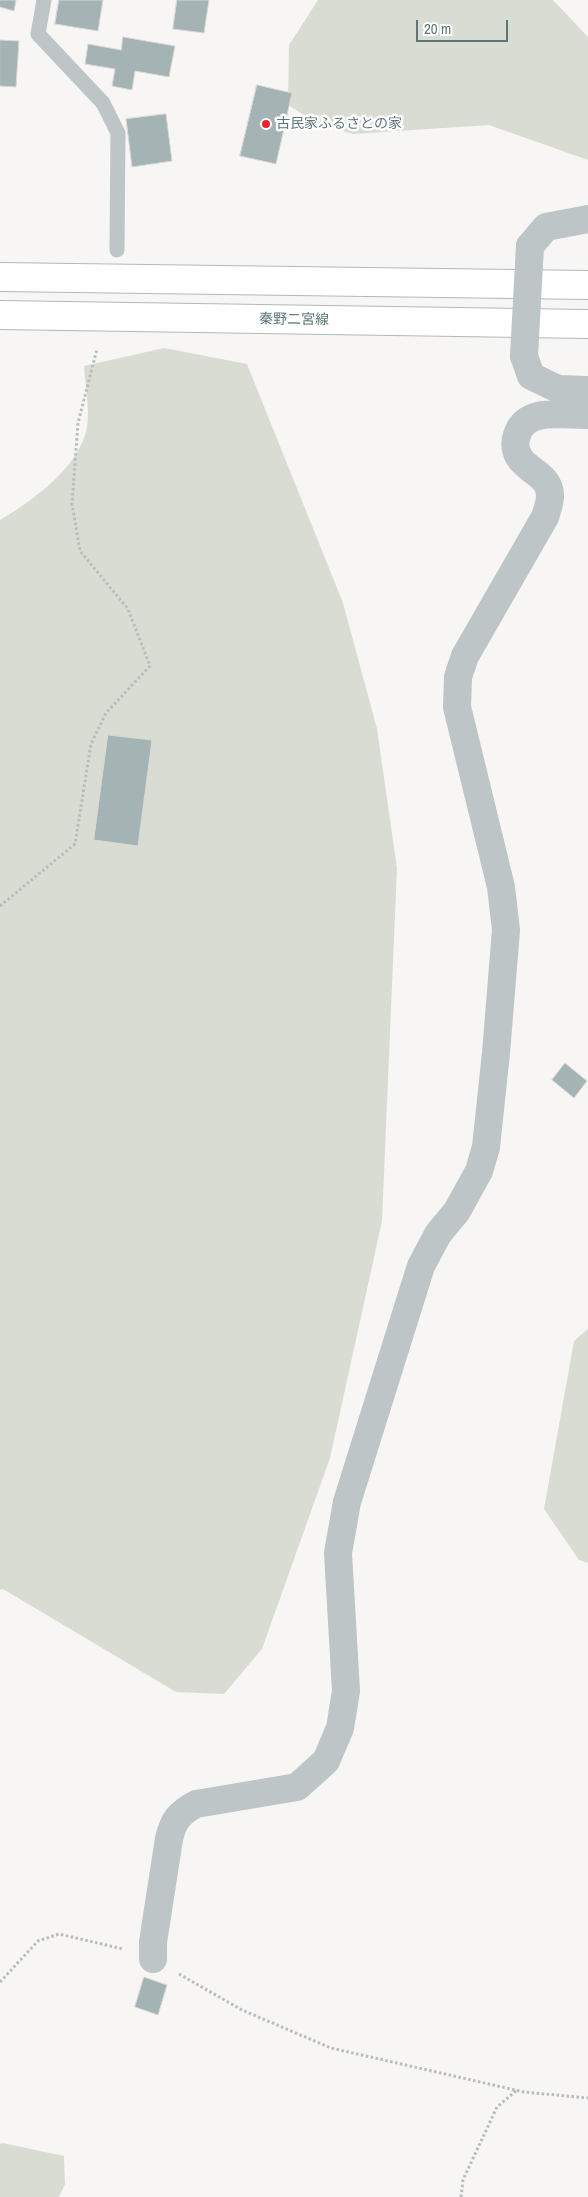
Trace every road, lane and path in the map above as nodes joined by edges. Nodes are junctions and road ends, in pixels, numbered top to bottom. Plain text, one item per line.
1 (44, 0) edge
2 (588, 218) edge
3 (117, 250) dead end
4 (0, 277) edge
5 (588, 285) edge
6 (0, 315) edge
7 (588, 324) edge
8 (97, 348) dead end
9 (588, 390) edge
10 (588, 415) edge
11 (0, 906) edge
12 (153, 1959) junction
13 (0, 1982) edge
14 (517, 2090) junction
15 (588, 2098) edge
16 (461, 2197) edge

1 - 3 lane
2 - 9 street, bridge
4 - 5 main road
6 - 7 main road, 秦野二宮線
8 - 11 path
10 - 12 street
12 - 13 path
12 - 14 path
14 - 15 path
14 - 16 path

